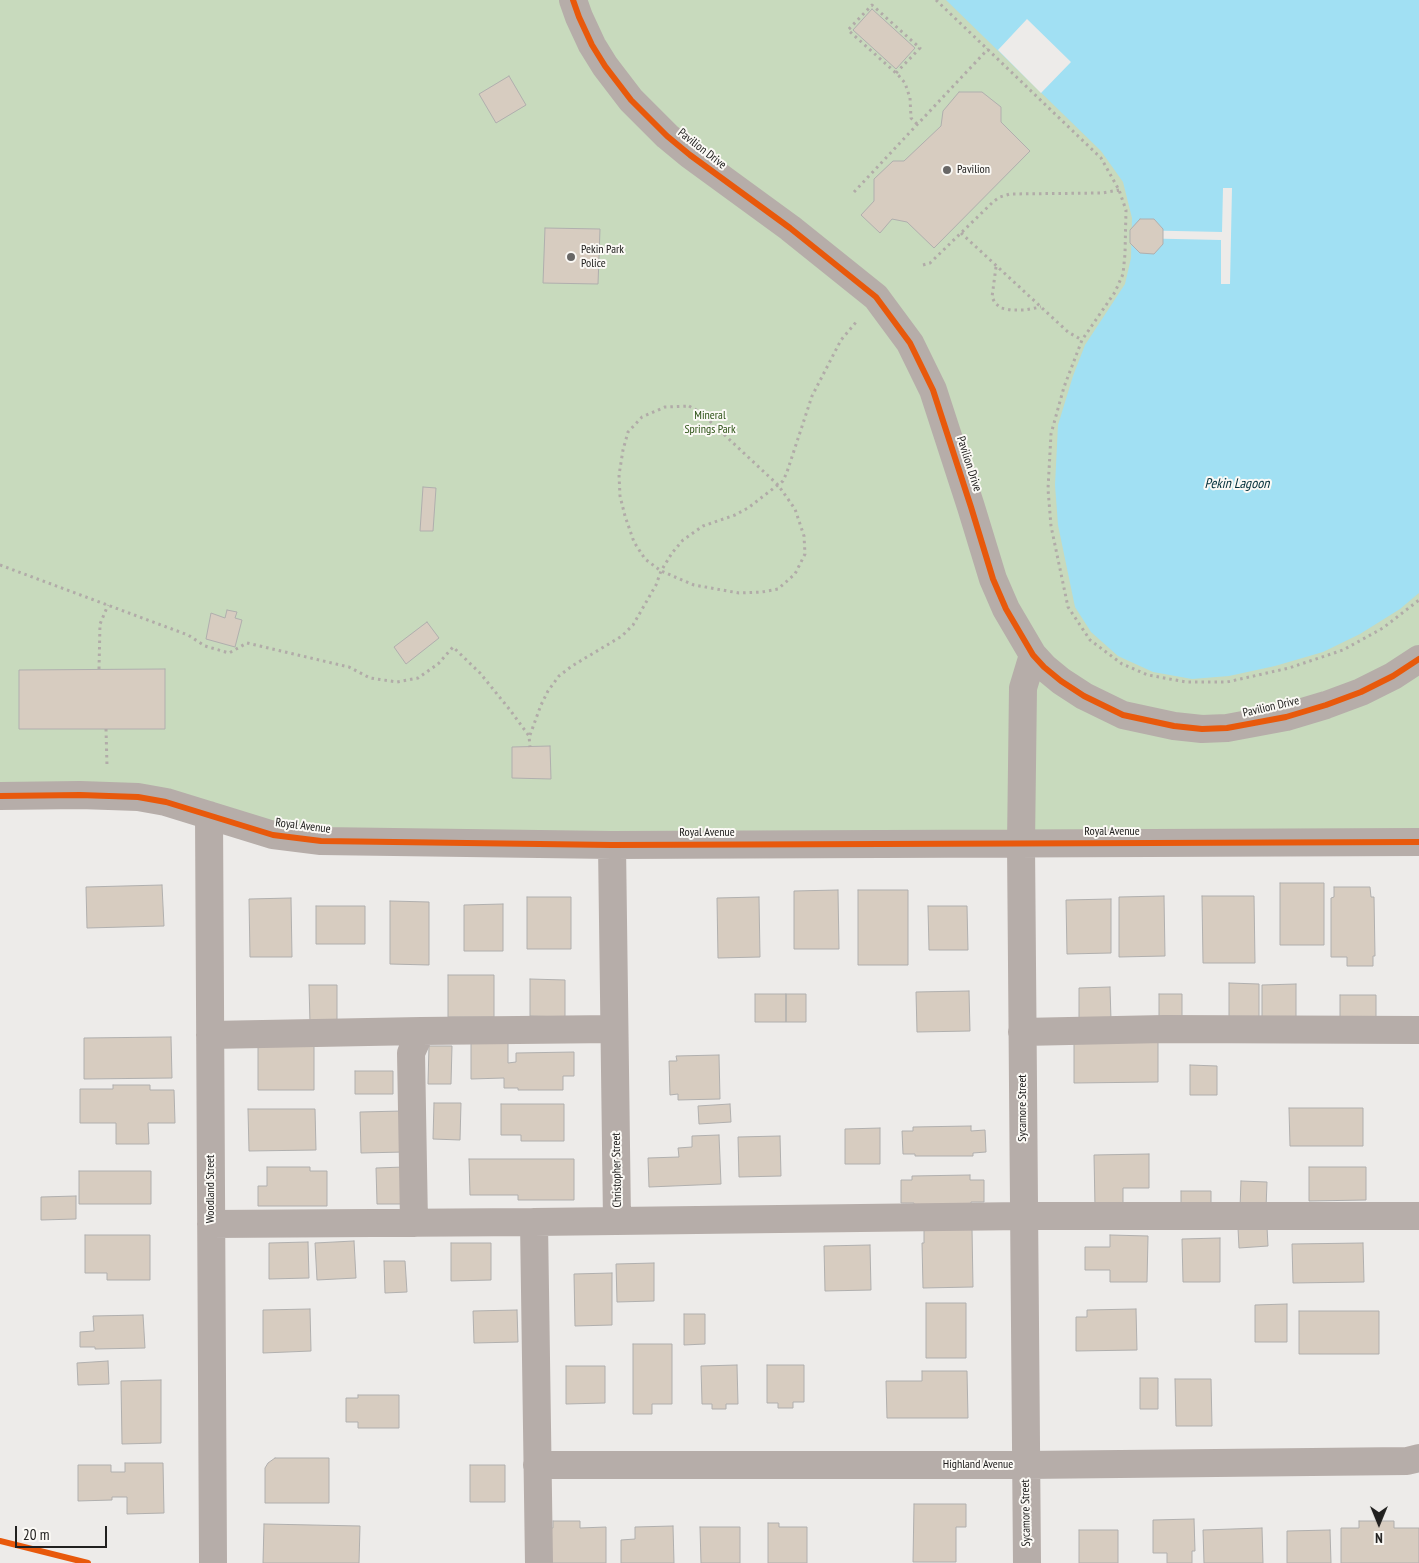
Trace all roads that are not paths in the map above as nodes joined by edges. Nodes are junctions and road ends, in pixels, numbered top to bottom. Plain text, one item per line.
1 (573, 0) edge
2 (1033, 655) junction
3 (1419, 659) edge
4 (0, 796) edge
5 (209, 815) junction
6 (1419, 842) edge
7 (1021, 844) junction
8 (612, 845) junction
9 (614, 1029) junction
10 (1419, 1030) edge
11 (421, 1031) junction
12 (1022, 1032) junction
13 (210, 1035) junction
14 (1024, 1216) junction
15 (1419, 1216) edge
16 (617, 1221) junction
17 (534, 1222) junction
18 (414, 1223) junction
19 (211, 1224) junction
20 (1419, 1458) edge
21 (537, 1465) junction
22 (1025, 1465) junction
23 (213, 1563) edge
24 (539, 1563) edge
25 (1027, 1563) edge

1 - 2 street, Pavilion Drive
2 - 3 street, Pavilion Drive
2 - 7 street, Sycamore Street
4 - 5 street, Royal Avenue
5 - 8 street, Royal Avenue
5 - 13 street, Woodland Street
6 - 7 street, Royal Avenue
7 - 8 street, Royal Avenue
7 - 12 street, Sycamore Street
8 - 9 street, Christopher Street
9 - 11 street
9 - 16 street, Christopher Street
10 - 12 street
11 - 13 street
11 - 18 street
12 - 14 street, Sycamore Street
13 - 19 street, Woodland Street
14 - 15 street
14 - 16 street
14 - 22 street, Sycamore Street
16 - 17 street, Christopher Street
17 - 18 street, Christopher Street
17 - 21 street
18 - 19 street, Christopher Street
19 - 23 street, Woodland Street
20 - 22 street, Highland Avenue
21 - 22 street, Highland Avenue
21 - 24 street
22 - 25 street, Sycamore Street

